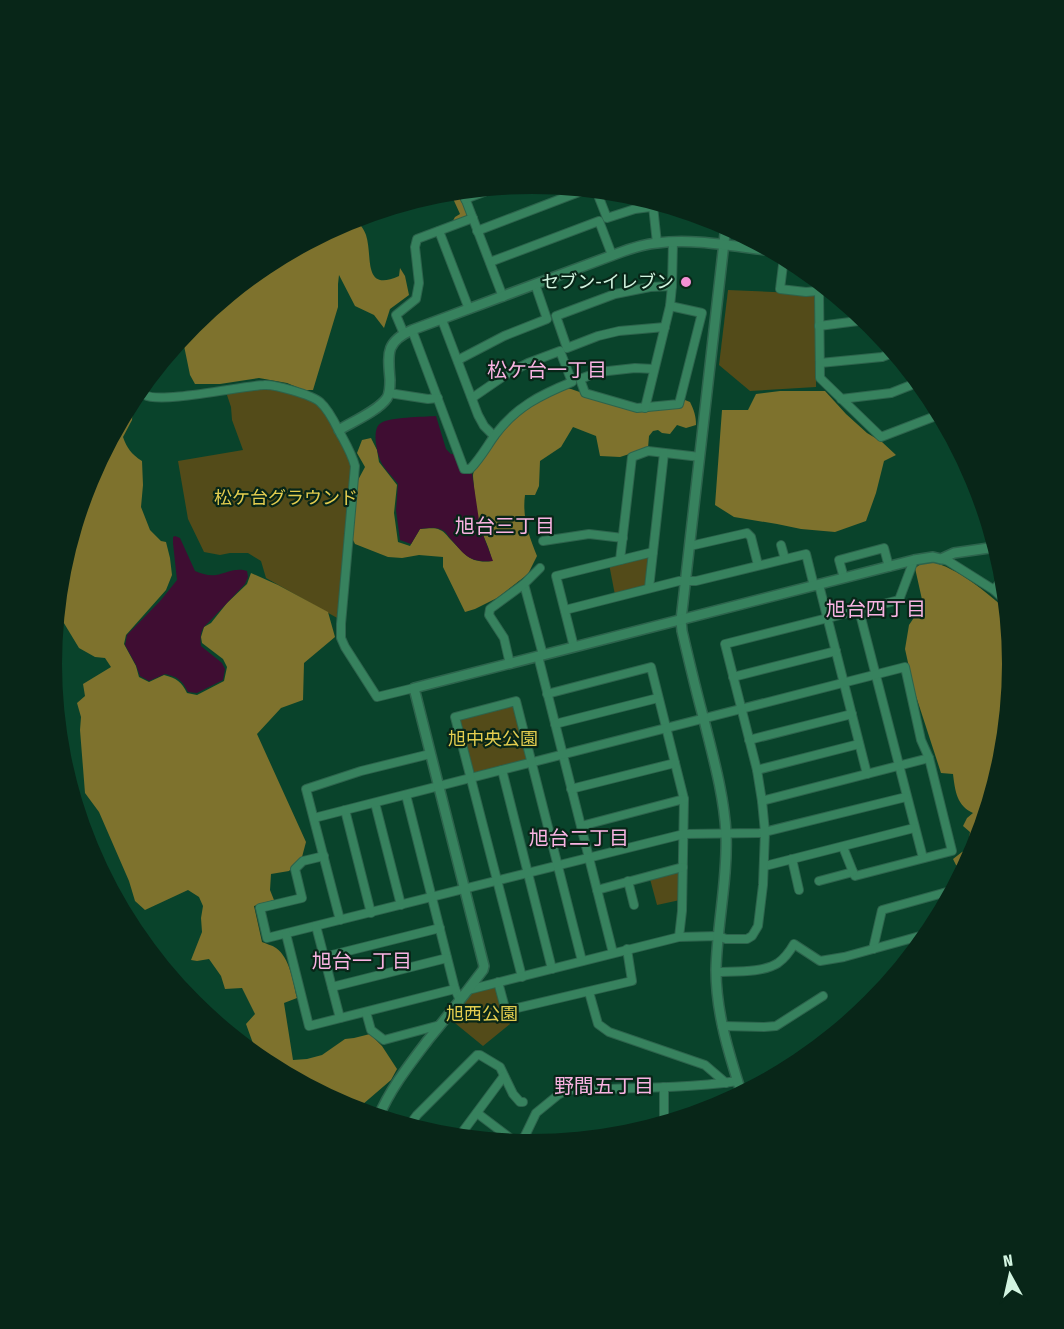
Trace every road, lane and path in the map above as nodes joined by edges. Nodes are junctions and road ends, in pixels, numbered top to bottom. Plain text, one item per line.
1 (570, 196) edge
2 (465, 199) edge
3 (600, 199) edge
4 (643, 208) edge
5 (652, 210) edge
6 (473, 218) junction
7 (439, 231) junction
8 (477, 231) junction
9 (724, 236) edge
10 (673, 242) junction
11 (657, 243) junction
12 (723, 246) junction
13 (750, 248) edge
14 (612, 255) junction
15 (489, 262) junction
16 (783, 267) edge
17 (535, 284) junction
18 (672, 286) junction
19 (818, 291) edge
20 (819, 291) edge
21 (503, 297) junction
22 (670, 306) junction
23 (469, 309) junction
24 (442, 320) junction
25 (854, 322) edge
26 (819, 326) junction
27 (665, 327) junction
28 (408, 332) junction
29 (887, 355) edge
30 (458, 360) junction
31 (819, 363) junction
32 (654, 369) junction
33 (910, 385) edge
34 (389, 393) junction
35 (147, 395) edge
36 (438, 398) junction
37 (472, 398) junction
38 (841, 399) junction
39 (645, 408) junction
40 (932, 417) edge
41 (339, 430) junction
42 (494, 436) junction
43 (664, 453) junction
44 (700, 457) junction
45 (622, 538) junction
46 (543, 541) dead end
47 (782, 545) dead end
48 (690, 546) junction
49 (987, 548) edge
50 (653, 552) junction
51 (785, 559) junction
52 (941, 559) junction
53 (620, 560) junction
54 (914, 560) junction
55 (758, 566) junction
56 (889, 567) junction
57 (540, 568) dead end
58 (844, 578) junction
59 (687, 581) junction
60 (524, 584) junction
61 (816, 585) junction
62 (649, 588) junction
63 (994, 590) edge
64 (565, 610) junction
65 (859, 610) junction
66 (828, 618) junction
67 (681, 620) junction
68 (574, 647) junction
69 (836, 651) junction
70 (540, 656) junction
71 (510, 664) junction
72 (733, 676) junction
73 (875, 676) junction
74 (844, 683) junction
75 (414, 688) junction
76 (547, 694) junction
77 (658, 698) junction
78 (741, 709) junction
79 (852, 714) junction
80 (703, 719) junction
81 (555, 724) junction
82 (666, 728) junction
83 (749, 740) junction
84 (859, 744) junction
85 (430, 754) junction
86 (562, 755) junction
87 (929, 758) junction
88 (532, 763) junction
89 (675, 763) junction
90 (898, 767) junction
91 (502, 770) junction
92 (757, 770) junction
93 (867, 774) junction
94 (471, 778) junction
95 (438, 786) junction
96 (571, 789) junction
97 (406, 795) junction
98 (906, 797) junction
99 (684, 799) junction
100 (762, 801) junction
101 (375, 803) junction
102 (345, 810) junction
103 (314, 818) junction
104 (581, 826) junction
105 (914, 828) junction
106 (765, 832) junction
107 (726, 833) junction
108 (684, 834) junction
109 (843, 847) junction
110 (324, 856) junction
111 (588, 857) junction
112 (922, 858) junction
113 (792, 859) junction
114 (558, 865) junction
115 (765, 866) junction
116 (683, 867) junction
117 (853, 872) junction
118 (528, 873) junction
119 (497, 880) junction
120 (628, 881) junction
121 (819, 881) dead end
122 (465, 889) junction
123 (597, 890) junction
124 (799, 890) dead end
125 (943, 893) edge
126 (432, 897) junction
127 (401, 905) junction
128 (634, 905) dead end
129 (371, 913) junction
130 (340, 920) junction
131 (316, 926) junction
132 (440, 928) junction
133 (286, 934) junction
134 (718, 936) junction
135 (679, 937) junction
136 (914, 938) edge
137 (873, 949) junction
138 (627, 950) junction
139 (613, 953) junction
140 (324, 957) junction
141 (447, 958) junction
142 (582, 961) junction
143 (484, 966) junction
144 (552, 969) junction
145 (716, 972) junction
146 (522, 977) junction
147 (498, 982) junction
148 (489, 985) junction
149 (332, 987) junction
150 (455, 989) junction
151 (468, 990) junction
152 (590, 992) junction
153 (823, 996) dead end
154 (460, 1000) junction
155 (366, 1012) junction
156 (340, 1018) junction
157 (440, 1025) junction
158 (722, 1026) junction
159 (504, 1076) junction
160 (738, 1081) junction
161 (726, 1083) junction
162 (739, 1086) edge
163 (664, 1087) junction
164 (523, 1102) dead end
165 (381, 1110) edge
166 (477, 1113) junction
167 (664, 1116) edge
168 (416, 1120) edge
169 (464, 1130) edge
170 (507, 1134) edge
171 (525, 1135) edge

1 - 8 street
2 - 6 street
3 - 4 street
5 - 11 street
6 - 7 street
6 - 8 street
7 - 23 street
7 - 28 street
8 - 15 street
9 - 12 street
10 - 11 street
10 - 12 street
10 - 18 street
11 - 14 street
12 - 13 street
12 - 44 street
14 - 15 street
14 - 17 street
15 - 21 street
16 - 19 street
17 - 21 street
17 - 30 street
18 - 22 street
18 - 27 street
20 - 26 street
21 - 23 street
22 - 27 street
22 - 39 street
23 - 24 street
24 - 28 street
24 - 30 street
25 - 26 street
26 - 31 street
27 - 32 street
28 - 34 street
28 - 36 street
29 - 31 street
30 - 37 street
31 - 38 street
32 - 39 street
32 - 39 street
33 - 38 street
34 - 36 street
34 - 41 street
35 - 41 street
36 - 42 street
37 - 42 street
37 - 42 street
38 - 40 street
41 - 75 street
43 - 44 street
43 - 45 street
43 - 50 street
44 - 48 street
45 - 46 street
45 - 53 street
47 - 51 street
48 - 55 street
48 - 59 street
49 - 52 street
50 - 53 street
50 - 62 street
51 - 55 street
51 - 61 street
52 - 54 street
52 - 63 street
53 - 64 street
54 - 56 street
54 - 65 street
55 - 59 street
56 - 58 street
56 - 58 street
57 - 60 street
58 - 61 street
59 - 62 street
59 - 67 street
60 - 70 street
60 - 71 street
61 - 66 street
61 - 67 street
62 - 64 street
64 - 68 street
65 - 66 street
65 - 73 street
66 - 69 street
66 - 72 street
67 - 68 street
67 - 80 street
68 - 70 street
69 - 72 street
69 - 74 street
70 - 71 street
70 - 76 street
71 - 75 street
72 - 78 street
73 - 74 street
73 - 87 street
73 - 90 street
74 - 78 street
74 - 79 street
75 - 85 street
76 - 77 street
76 - 81 street
77 - 81 street
77 - 82 street
78 - 80 street
78 - 83 street
79 - 83 street
79 - 84 street
80 - 82 street
80 - 107 street
81 - 86 street
82 - 86 street
82 - 89 street
83 - 92 street
84 - 92 street
84 - 93 street
85 - 95 street
85 - 103 street
86 - 88 street
86 - 96 street
87 - 90 street
87 - 112 street
88 - 91 street
88 - 94 street
88 - 114 street
89 - 96 street
89 - 99 street
90 - 93 street
90 - 98 street
91 - 94 street
91 - 118 street
92 - 100 street
93 - 100 street
94 - 95 street
94 - 119 street
95 - 97 street
95 - 122 street
96 - 104 street
97 - 101 street
97 - 126 street
98 - 105 street
98 - 106 street
99 - 104 street
99 - 108 street
100 - 106 street
101 - 102 street
101 - 127 street
102 - 103 street
102 - 129 street
103 - 110 street
104 - 111 street
105 - 109 street
105 - 112 street
106 - 107 street
106 - 115 street
107 - 108 street
107 - 134 street
108 - 111 street
108 - 116 street
109 - 113 street
109 - 117 street
110 - 130 street
110 - 133 street
111 - 114 street
111 - 123 street
112 - 117 street
113 - 115 street
113 - 124 street
114 - 118 street
114 - 142 street
115 - 134 street
116 - 120 street
116 - 135 street
117 - 121 street
118 - 119 street
118 - 144 street
119 - 122 street
119 - 146 street
120 - 123 street
120 - 128 street
122 - 126 street
122 - 143 street
123 - 139 street
125 - 137 street
126 - 127 street
126 - 132 street
127 - 129 street
129 - 130 street
130 - 131 street
131 - 133 street
131 - 140 street
132 - 140 street
132 - 141 street
133 - 156 street
134 - 135 street
134 - 145 street
135 - 138 street
136 - 137 street
137 - 145 street
138 - 139 street
138 - 152 street
139 - 142 street
140 - 149 street
141 - 149 street
141 - 150 street
142 - 144 street
143 - 148 street
143 - 151 street
144 - 146 street
145 - 158 street
146 - 147 street
147 - 148 street
147 - 152 street
148 - 151 street
149 - 156 street
150 - 154 street
150 - 155 street
151 - 154 street
152 - 161 street
153 - 158 street
154 - 157 street
155 - 156 street
155 - 157 street
157 - 165 street
158 - 160 street
159 - 164 street
159 - 166 street
159 - 168 street
160 - 161 street
160 - 162 street
161 - 163 street
163 - 167 street
163 - 171 street
166 - 169 street
166 - 170 street

